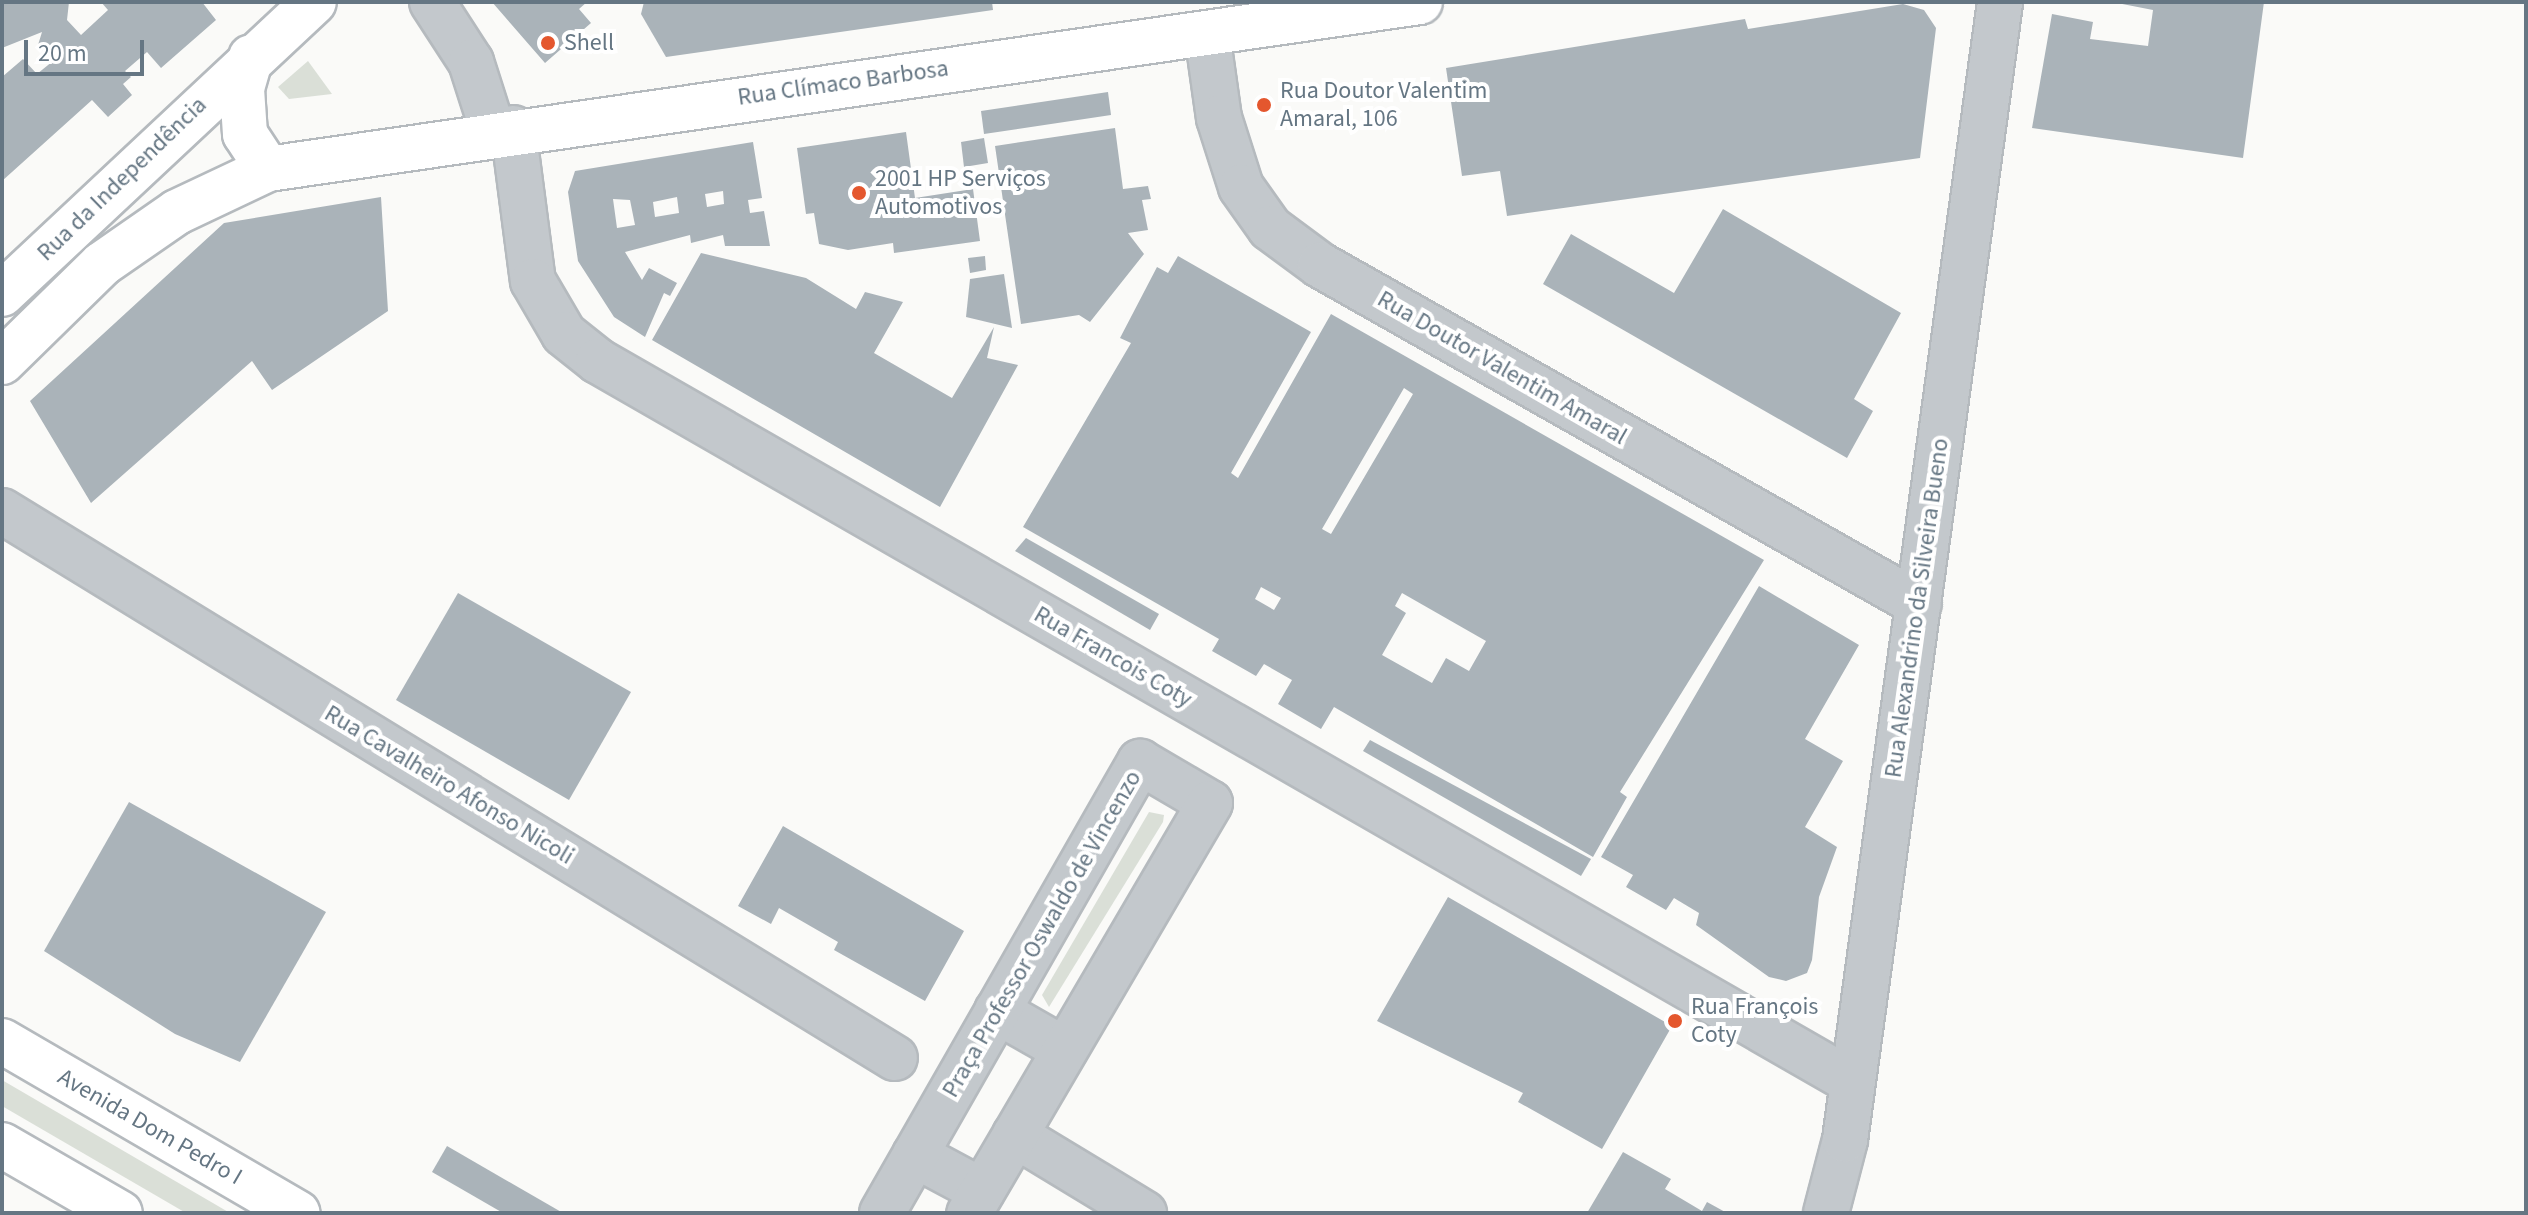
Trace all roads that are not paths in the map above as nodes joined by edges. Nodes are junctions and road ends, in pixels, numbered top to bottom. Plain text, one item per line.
1 (314, 2) edge
2 (432, 2) edge
3 (1420, 2) edge
4 (2000, 2) edge
5 (1207, 33) junction
6 (251, 57) junction
7 (503, 130) junction
8 (268, 169) junction
9 (2, 294) edge
10 (2, 362) edge
11 (2, 511) edge
12 (1919, 604) junction
13 (997, 1011) junction
14 (2, 1041) edge
15 (1065, 1050) junction
16 (895, 1058) dead end
17 (1853, 1082) junction
18 (1015, 1135) junction
19 (2, 1145) edge
20 (915, 1155) junction
21 (975, 1202) edge
22 (120, 1213) edge
23 (298, 1213) edge
24 (882, 1213) edge
25 (1144, 1213) edge
26 (1826, 1213) edge

1 - 6 main road, Rua da Independência
2 - 7 street, Rua Francois Coty
3 - 5 main road, Rua Clímaco Barbosa
4 - 12 street, Rua Alexandrino da Silveira Bueno
5 - 7 main road, Rua Clímaco Barbosa
5 - 12 street, Rua Doutor Valentim Amaral
6 - 8 main road
6 - 9 main road, Rua da Independência
7 - 8 main road, Rua Clímaco Barbosa
7 - 17 street, Rua Francois Coty
8 - 10 main road, Rua da Independência
11 - 16 street, Rua Cavalheiro Afonso Nicoli
12 - 17 street, Rua Alexandrino da Silveira Bueno
13 - 15 street
13 - 15 street, Praça Professor Oswaldo de Vincenzo
13 - 20 street, Praça Professor Oswaldo de Vincenzo
14 - 23 main road, Avenida Dom Pedro I
15 - 18 street, Praça Professor Oswaldo de Vincenzo
17 - 26 street, Rua Alexandrino da Silveira Bueno
18 - 21 street, Praça Professor Oswaldo de Vincenzo
18 - 25 street
19 - 22 main road
20 - 21 street
20 - 24 street, Praça Professor Oswaldo de Vincenzo

